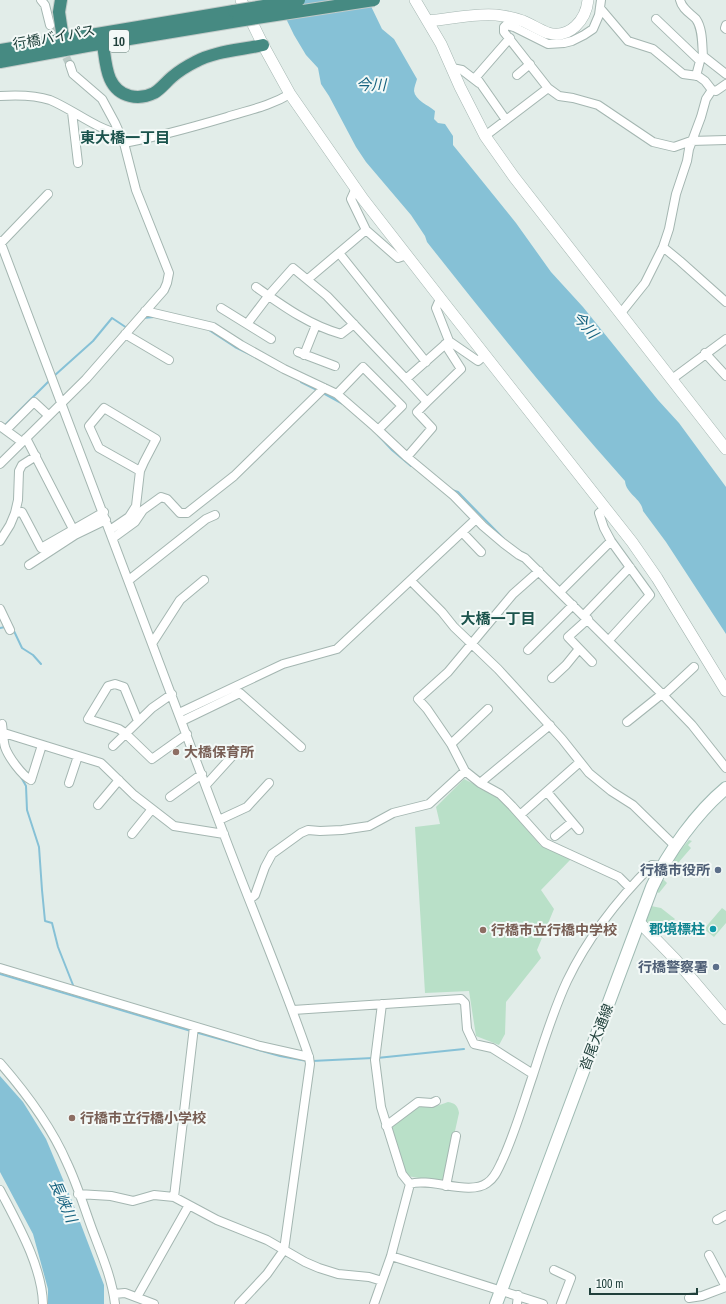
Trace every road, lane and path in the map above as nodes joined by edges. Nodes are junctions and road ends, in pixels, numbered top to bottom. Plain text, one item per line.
1 (60, 0) edge
2 (241, 0) edge
3 (299, 0) edge
4 (374, 0) edge
5 (415, 0) edge
6 (588, 0) edge
7 (680, 0) edge
8 (44, 2) edge
9 (600, 4) edge
10 (236, 16) junction
11 (656, 19) dead end
12 (428, 21) junction
13 (50, 24) tunnel mouth
14 (726, 26) edge
15 (726, 29) edge
16 (510, 38) junction
17 (63, 39) junction
18 (103, 44) junction
19 (263, 45) junction
20 (0, 50) edge
21 (702, 59) junction
22 (0, 62) edge
23 (530, 64) junction
24 (70, 65) tunnel mouth
25 (452, 68) junction
26 (726, 74) edge
27 (517, 75) dead end
28 (696, 76) junction
29 (481, 84) junction
30 (726, 84) edge
31 (548, 88) junction
32 (712, 90) junction
33 (290, 94) junction
34 (0, 96) edge
35 (72, 112) junction
36 (506, 120) junction
37 (120, 134) junction
38 (485, 136) junction
39 (726, 140) edge
40 (691, 141) junction
41 (124, 142) junction
42 (78, 163) dead end
43 (356, 188) junction
44 (48, 194) dead end
45 (366, 230) junction
46 (0, 242) edge
47 (663, 247) junction
48 (339, 253) junction
49 (2, 254) edge
50 (407, 255) junction
51 (308, 279) junction
52 (256, 287) dead end
53 (269, 295) junction
54 (440, 299) junction
55 (726, 302) edge
56 (221, 308) dead end
57 (145, 311) junction
58 (620, 313) junction
59 (247, 324) junction
60 (354, 324) junction
61 (316, 325) junction
62 (125, 334) junction
63 (270, 339) dead end
64 (726, 339) edge
65 (447, 343) junction
66 (705, 353) junction
67 (485, 355) junction
68 (169, 360) dead end
69 (426, 362) junction
70 (335, 366) dead end
71 (726, 376) edge
72 (406, 379) junction
73 (672, 379) junction
74 (324, 388) junction
75 (337, 394) junction
76 (61, 402) junction
77 (427, 402) junction
78 (48, 415) junction
79 (3, 428) edge
80 (378, 430) junction
81 (24, 440) junction
82 (726, 449) edge
83 (36, 456) junction
84 (407, 457) junction
85 (0, 464) edge
86 (140, 471) junction
87 (606, 508) junction
88 (104, 512) junction
89 (16, 513) junction
90 (215, 515) dead end
91 (476, 519) junction
92 (106, 520) junction
93 (73, 529) junction
94 (462, 532) junction
95 (111, 534) junction
96 (0, 541) edge
97 (611, 541) junction
98 (481, 552) dead end
99 (29, 565) dead end
100 (630, 567) junction
101 (539, 571) junction
102 (129, 580) junction
103 (204, 580) dead end
104 (411, 581) junction
105 (561, 592) junction
106 (573, 605) junction
107 (0, 609) edge
108 (586, 617) junction
109 (10, 630) dead end
110 (609, 640) junction
111 (153, 642) junction
112 (471, 644) junction
113 (579, 649) junction
114 (528, 650) dead end
115 (592, 662) dead end
116 (694, 667) dead end
117 (552, 678) dead end
118 (726, 691) edge
119 (172, 694) junction
120 (662, 694) junction
121 (488, 710) dead end
122 (181, 717) junction
123 (138, 721) junction
124 (627, 722) dead end
125 (550, 725) junction
126 (2, 729) edge
127 (125, 733) junction
128 (187, 734) junction
129 (451, 744) junction
130 (42, 745) junction
131 (113, 746) dead end
132 (301, 747) dead end
133 (235, 753) dead end
134 (78, 756) junction
135 (580, 762) junction
136 (726, 768) edge
137 (465, 771) junction
138 (202, 774) junction
139 (119, 780) junction
140 (69, 783) dead end
141 (270, 783) dead end
142 (480, 783) junction
143 (206, 785) junction
144 (726, 788) edge
145 (546, 792) junction
146 (170, 797) dead end
147 (98, 805) dead end
148 (152, 809) junction
149 (520, 815) junction
150 (219, 820) junction
151 (572, 822) junction
152 (579, 830) dead end
153 (132, 834) dead end
154 (224, 834) junction
155 (555, 836) dead end
156 (675, 846) junction
157 (662, 866) junction
158 (630, 888) junction
159 (250, 899) junction
160 (639, 922) junction
161 (0, 968) edge
162 (382, 1004) junction
163 (293, 1010) junction
164 (726, 1019) edge
165 (194, 1027) junction
166 (309, 1057) junction
167 (0, 1063) edge
168 (533, 1074) junction
169 (436, 1101) dead end
170 (386, 1126) junction
171 (456, 1136) dead end
172 (410, 1184) junction
173 (446, 1186) junction
174 (0, 1190) edge
175 (78, 1194) junction
176 (174, 1197) junction
177 (189, 1205) junction
178 (726, 1215) edge
179 (717, 1220) dead end
180 (284, 1250) junction
181 (709, 1255) dead end
182 (391, 1256) junction
183 (554, 1270) dead end
184 (382, 1281) junction
185 (502, 1290) junction
186 (114, 1294) junction
187 (137, 1297) junction
188 (689, 1298) dead end
189 (517, 1300) edge
190 (43, 1304) edge
191 (115, 1304) edge
192 (154, 1304) edge
193 (239, 1304) edge
194 (374, 1304) edge
195 (496, 1304) edge
196 (543, 1304) edge
197 (561, 1304) edge

1 - 17 highway
2 - 19 street
3 - 10 highway, 行橋バイパス / 10, bridge
4 - 10 highway, 行橋バイパス / 10, bridge
5 - 12 street
6 - 12 street
7 - 21 street
8 - 13 street
9 - 16 street
9 - 28 street
10 - 17 highway, 行橋バイパス / 10
10 - 18 highway, 行橋バイパス / 10
11 - 21 street
12 - 25 street
14 - 15 street
16 - 23 street
16 - 29 street
17 - 20 highway, 行橋バイパス / 10
18 - 19 highway
18 - 22 highway, 行橋バイパス / 10
19 - 33 street
21 - 26 street
21 - 28 street
23 - 27 street
23 - 31 street
24 - 37 street
25 - 29 street
25 - 38 street
28 - 32 street
29 - 36 street
30 - 32 street
31 - 36 street
31 - 40 street
32 - 40 street
33 - 41 street
33 - 43 street
34 - 35 street
35 - 37 street
35 - 42 street
36 - 38 street
37 - 41 street
38 - 58 street
39 - 40 street
40 - 47 street
41 - 57 street
43 - 45 street
43 - 50 street
44 - 46 street
45 - 48 street
45 - 50 street
46 - 49 street
47 - 55 street
47 - 58 street
48 - 51 street
48 - 69 street
49 - 76 street
50 - 54 street
51 - 53 street
51 - 60 street
52 - 53 street
53 - 59 street
53 - 61 street
54 - 65 street
54 - 67 street
56 - 59 street
57 - 62 street
57 - 74 street
58 - 73 street
59 - 63 street
60 - 61 street
60 - 72 street
61 - 70 street
62 - 68 street
62 - 76 street
64 - 66 street
65 - 67 street
65 - 69 street
65 - 77 street
66 - 71 street
66 - 73 street
67 - 87 street
69 - 72 street
72 - 77 street
73 - 82 street
74 - 75 street
74 - 95 street
75 - 80 street
75 - 80 street
76 - 78 street
76 - 88 street
77 - 84 street
78 - 79 street
78 - 81 street
79 - 81 street
80 - 84 street
81 - 83 street
81 - 85 street
83 - 89 street
83 - 93 street
84 - 91 street
86 - 86 street
86 - 95 street
87 - 97 street
87 - 118 street
88 - 92 street
88 - 93 street
89 - 93 street
89 - 96 street
90 - 102 street
91 - 94 street
91 - 101 street
92 - 95 street
92 - 99 street
94 - 98 street
94 - 104 street
95 - 102 street
97 - 100 street
97 - 105 street
100 - 108 street
100 - 110 street
101 - 105 street
101 - 112 street
102 - 111 street
103 - 111 street
104 - 112 street
104 - 122 street
105 - 106 street
106 - 108 street
106 - 114 street
107 - 109 street
108 - 110 street
108 - 113 street
110 - 120 street
111 - 119 street
112 - 125 street
112 - 129 street
113 - 115 street
113 - 117 street
116 - 120 street
119 - 122 street
119 - 123 street
120 - 124 street
120 - 136 street
121 - 129 street
122 - 128 street
122 - 132 street
123 - 127 street
123 - 127 street
125 - 135 street
125 - 142 street
126 - 130 street
126 - 130 street
127 - 128 street
127 - 131 street
128 - 138 street
129 - 137 street
130 - 134 street
133 - 143 street
134 - 139 street
134 - 140 street
135 - 145 street
135 - 156 street
137 - 142 street
137 - 159 street
138 - 143 street
138 - 146 street
139 - 147 street
139 - 148 street
141 - 150 street
142 - 149 street
143 - 150 street
144 - 156 main road, 沓尾大通線
145 - 149 street
145 - 151 street
148 - 153 street
148 - 154 street
149 - 158 street
150 - 154 street
151 - 152 street
151 - 155 street
154 - 159 street
156 - 157 main road, 沓尾大通線
157 - 158 street
157 - 160 main road, 沓尾大通線
158 - 168 street
159 - 163 street
160 - 164 street
160 - 185 main road, 沓尾大通線
161 - 165 street
162 - 163 street
162 - 168 street
162 - 170 street
163 - 166 street
165 - 166 street
165 - 176 street
166 - 180 street
167 - 175 street
168 - 173 street
169 - 170 street
170 - 172 street
171 - 173 street
172 - 173 street
172 - 182 street
174 - 190 street
175 - 176 street
175 - 186 street
176 - 177 street
177 - 180 street
177 - 187 street
178 - 179 street
180 - 184 street
180 - 193 street
181 - 188 street
182 - 184 street
182 - 185 street
183 - 197 street
184 - 194 street
185 - 189 street
185 - 195 main road, 沓尾大通線
186 - 187 street
186 - 191 street
187 - 192 street
189 - 196 street

